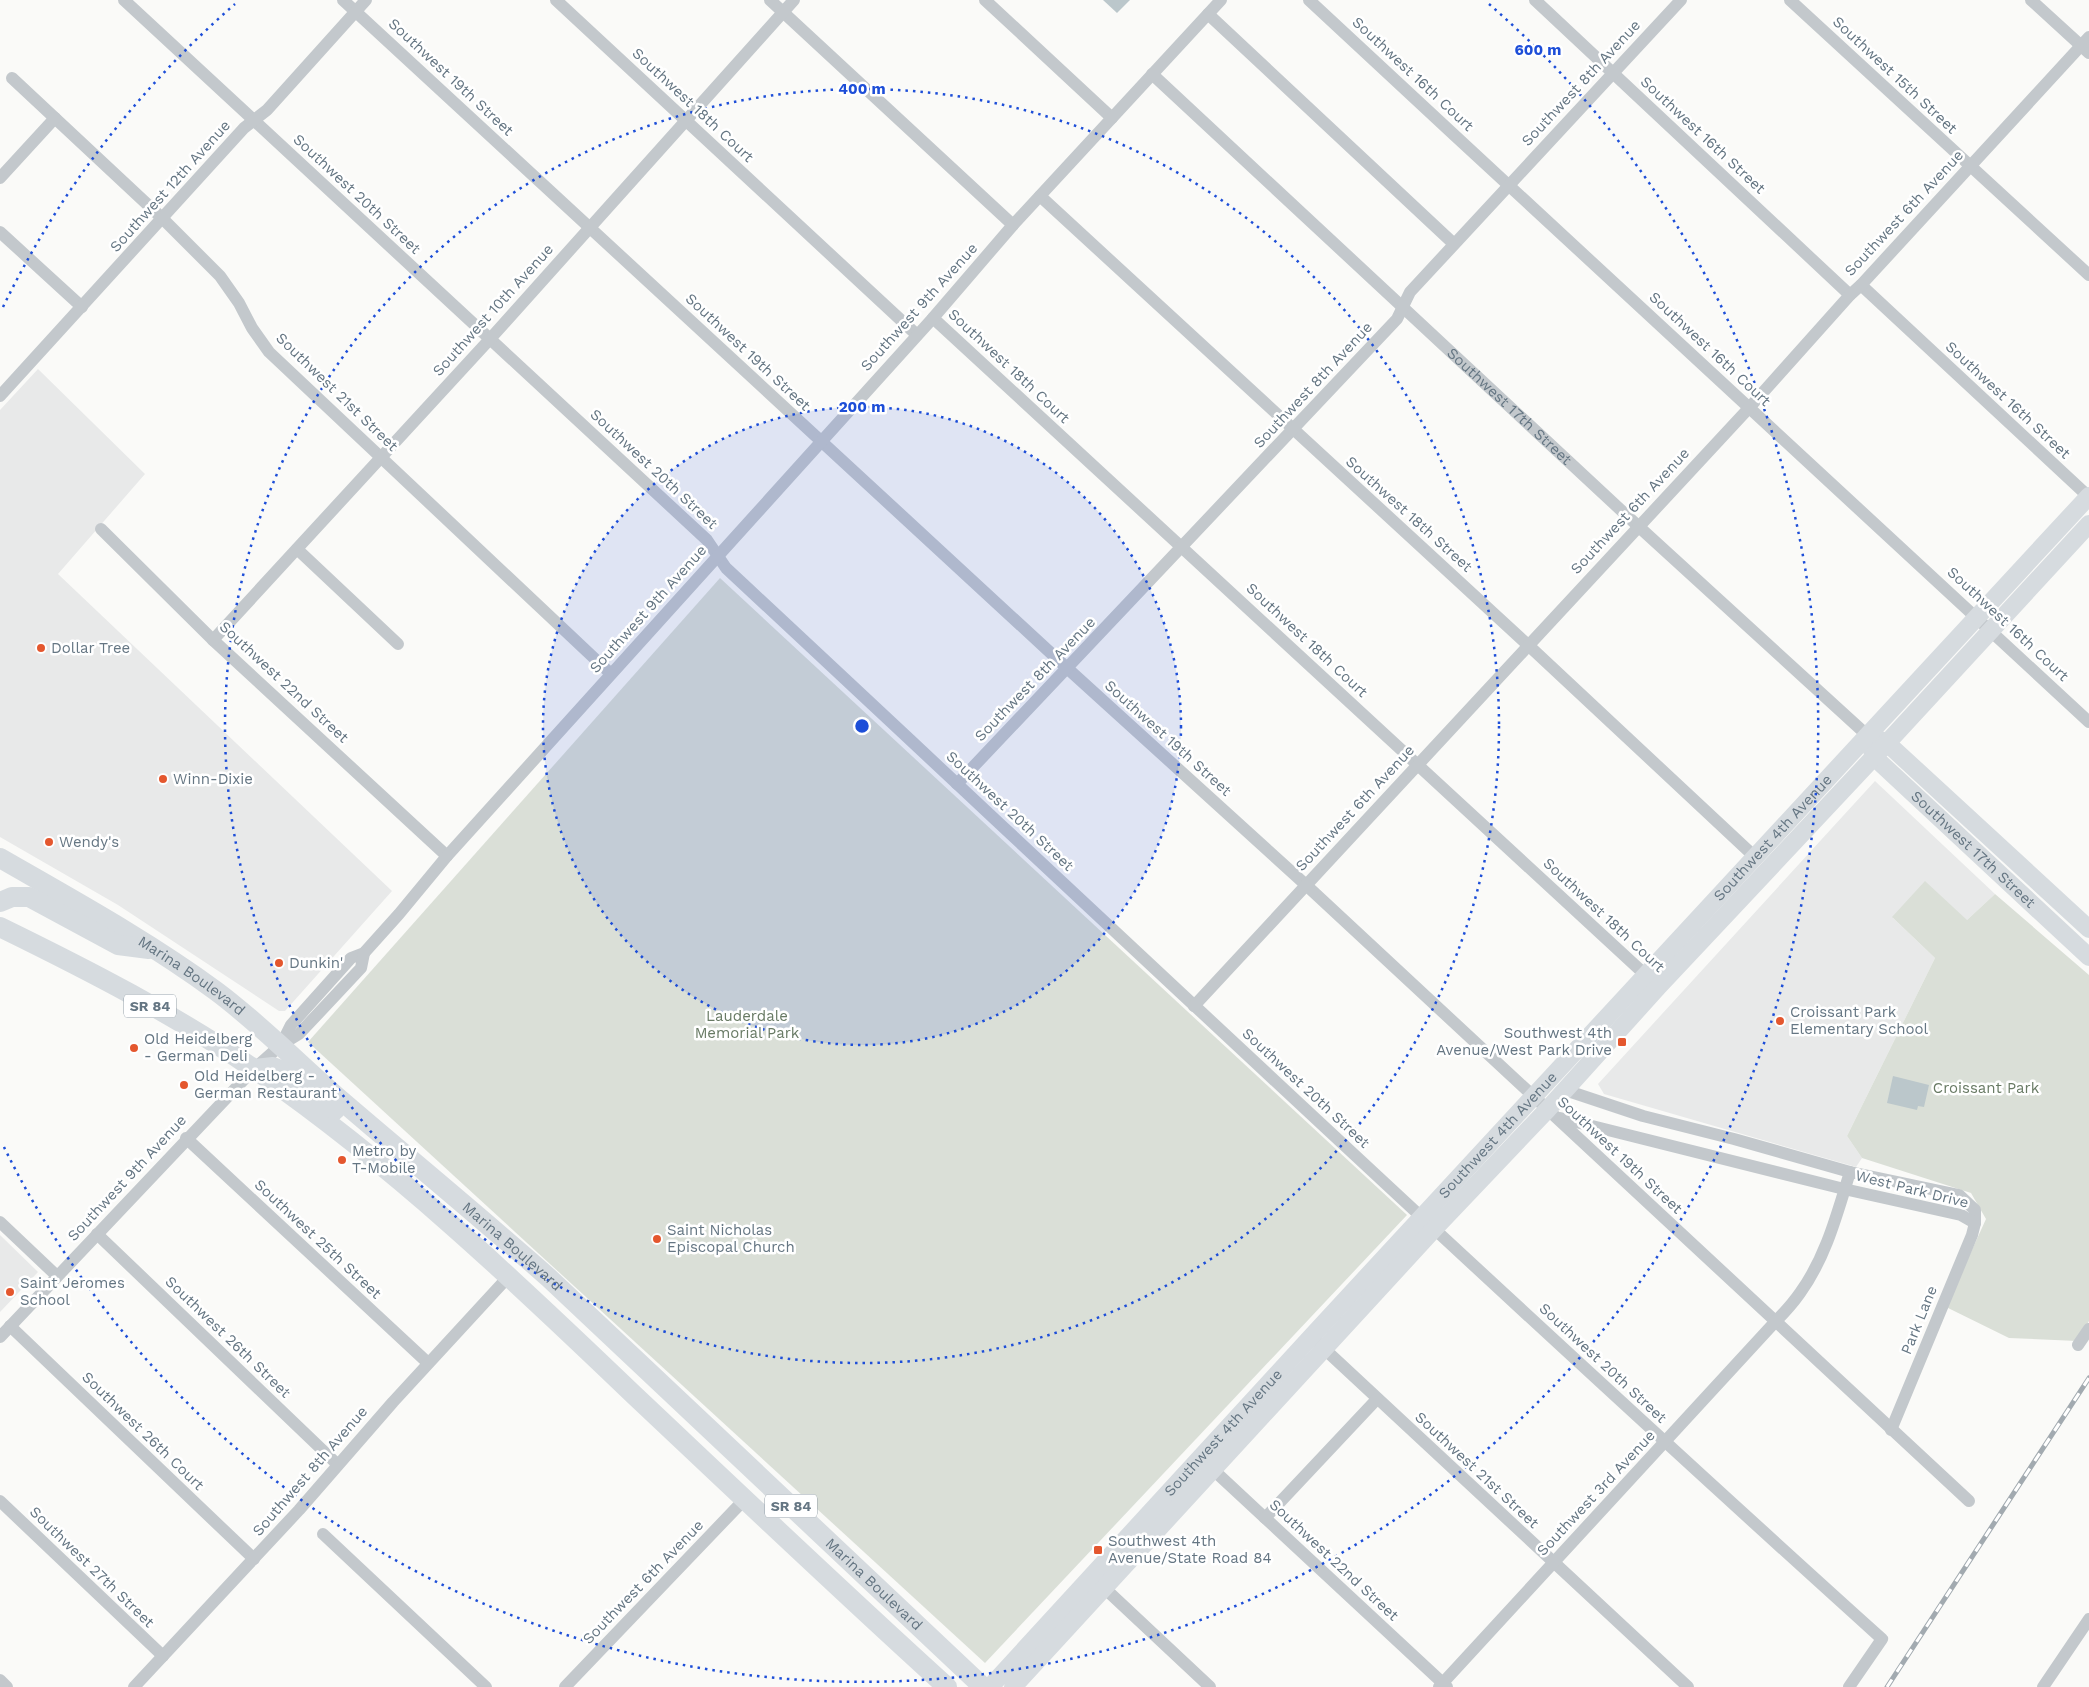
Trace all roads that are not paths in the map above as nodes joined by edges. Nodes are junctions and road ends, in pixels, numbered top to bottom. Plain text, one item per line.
1 (344, 0) edge
2 (366, 0) edge
3 (556, 0) edge
4 (770, 0) edge
5 (794, 0) edge
6 (985, 0) edge
7 (1221, 0) edge
8 (1310, 0) edge
9 (1535, 0) edge
10 (1681, 0) edge
11 (1790, 0) edge
12 (2032, 0) edge
13 (130, 2) edge
14 (356, 11) junction
15 (783, 12) junction
16 (1208, 14) junction
17 (2086, 45) edge
18 (1613, 73) junction
19 (1152, 74) junction
20 (12, 78) dead end
21 (55, 118) junction
22 (1112, 118) junction
23 (254, 120) junction
24 (686, 120) junction
25 (1971, 166) junction
26 (0, 178) edge
27 (1508, 186) junction
28 (1040, 196) junction
29 (163, 219) junction
30 (1013, 225) junction
31 (590, 228) junction
32 (0, 232) edge
33 (1454, 244) junction
34 (2089, 275) edge
35 (1861, 285) junction
36 (1850, 295) junction
37 (82, 307) junction
38 (1403, 307) junction
39 (933, 318) junction
40 (918, 335) junction
41 (490, 339) junction
42 (0, 396) edge
43 (1749, 408) junction
44 (1294, 431) junction
45 (820, 440) junction
46 (381, 457) junction
47 (2089, 497) edge
48 (2089, 524) edge
49 (1638, 526) junction
50 (102, 529) dead end
51 (1183, 548) junction
52 (297, 549) junction
53 (718, 556) junction
54 (1977, 616) junction
55 (1991, 630) junction
56 (213, 640) junction
57 (398, 644) dead end
58 (1528, 645) junction
59 (1067, 668) junction
60 (611, 674) junction
61 (2089, 722) edge
62 (1868, 736) junction
63 (1887, 743) junction
64 (1874, 757) junction
65 (1418, 766) junction
66 (957, 784) junction
67 (447, 856) junction
68 (1755, 857) junction
69 (0, 859) edge
70 (1306, 885) junction
71 (0, 902) edge
72 (0, 927) edge
73 (2089, 929) edge
74 (153, 949) junction
75 (2089, 957) edge
76 (1652, 981) junction
77 (1194, 1006) junction
78 (281, 1045) junction
79 (254, 1069) junction
80 (1565, 1090) junction
81 (1534, 1096) junction
82 (1553, 1113) junction
83 (366, 1122) junction
84 (186, 1138) junction
85 (1850, 1172) junction
86 (1844, 1189) junction
87 (1422, 1217) junction
88 (0, 1222) edge
89 (1975, 1223) junction
90 (1435, 1228) junction
91 (97, 1234) junction
92 (57, 1276) junction
93 (509, 1276) junction
94 (549, 1278) junction
95 (1776, 1322) junction
96 (10, 1326) junction
97 (2089, 1329) edge
98 (0, 1337) edge
99 (1311, 1337) junction
100 (2078, 1344) dead end
101 (1325, 1350) junction
102 (428, 1363) junction
103 (1377, 1398) junction
104 (1892, 1430) junction
105 (1665, 1443) junction
106 (1200, 1457) junction
107 (337, 1464) junction
108 (1213, 1470) junction
109 (744, 1500) junction
110 (0, 1501) edge
111 (1969, 1501) dead end
112 (1265, 1518) junction
113 (323, 1534) dead end
114 (254, 1559) junction
115 (1553, 1562) junction
116 (1091, 1576) junction
117 (1104, 1588) junction
118 (2089, 1619) edge
119 (163, 1656) junction
120 (0, 1680) edge
121 (1443, 1686) edge
122 (7, 1687) edge
123 (134, 1687) edge
124 (486, 1687) edge
125 (565, 1687) edge
126 (947, 1687) edge
127 (983, 1687) edge
128 (990, 1687) edge
129 (1013, 1687) edge
130 (1210, 1687) edge
131 (1688, 1687) edge
132 (1849, 1687) edge
133 (2043, 1687) edge

1 - 14 street, Southwest 19th Street
2 - 14 street, Southwest 12th Avenue
3 - 24 street, Southwest 18th Court
4 - 15 street
5 - 15 street, Southwest 10th Avenue
6 - 22 street
7 - 16 street, Southwest 9th Avenue
8 - 27 street, Southwest 16th Court
9 - 18 street, Southwest 16th Street
10 - 18 street, Southwest 8th Avenue
11 - 25 street, Southwest 15th Street
12 - 17 street
13 - 23 street, Southwest 20th Street
14 - 23 street, Southwest 12th Avenue
14 - 31 street, Southwest 19th Street
15 - 24 street, Southwest 10th Avenue
15 - 30 street
16 - 19 street, Southwest 9th Avenue
16 - 33 street
17 - 25 street, Southwest 6th Avenue
18 - 27 street, Southwest 8th Avenue
18 - 36 street, Southwest 16th Street
19 - 22 street, Southwest 9th Avenue
19 - 38 street, Southwest 17th Street
20 - 21 street, Southwest 21st Street
21 - 26 street
21 - 29 street, Southwest 21st Street
22 - 28 street, Southwest 9th Avenue
23 - 29 street, Southwest 12th Avenue
23 - 41 street, Southwest 20th Street
24 - 31 street, Southwest 10th Avenue
24 - 40 street, Southwest 18th Court
25 - 34 street, Southwest 15th Street
25 - 35 street, Southwest 6th Avenue
27 - 33 street, Southwest 8th Avenue
27 - 43 street, Southwest 16th Court
28 - 30 street, Southwest 9th Avenue
28 - 44 street, Southwest 18th Street
29 - 37 street, Southwest 12th Avenue
29 - 46 street, Southwest 21st Street
30 - 39 street, Southwest 9th Avenue
31 - 41 street, Southwest 10th Avenue
31 - 45 street, Southwest 19th Street
32 - 37 street
33 - 38 street, Southwest 8th Avenue
35 - 36 street, Southwest 6th Avenue
35 - 47 street, Southwest 16th Street
36 - 43 street, Southwest 6th Avenue
37 - 42 street, Southwest 12th Avenue
38 - 44 street, Southwest 8th Avenue
38 - 49 street, Southwest 17th Street
39 - 40 street, Southwest 9th Avenue
39 - 51 street, Southwest 18th Court
40 - 45 street, Southwest 9th Avenue
41 - 46 street, Southwest 10th Avenue
41 - 53 street, Southwest 20th Street
43 - 49 street, Southwest 6th Avenue
43 - 54 street, Southwest 16th Court
44 - 51 street, Southwest 8th Avenue
44 - 58 street, Southwest 18th Street
45 - 53 street, Southwest 9th Avenue
45 - 59 street, Southwest 19th Street
46 - 52 street, Southwest 10th Avenue
46 - 60 street, Southwest 21st Street
47 - 54 main road, Southwest 4th Avenue
48 - 55 main road, Southwest 4th Avenue
49 - 58 street, Southwest 6th Avenue
49 - 62 street, Southwest 17th Street
50 - 56 street, Southwest 22nd Street
51 - 59 street, Southwest 8th Avenue
51 - 65 street, Southwest 18th Court
52 - 56 street, Southwest 10th Avenue
52 - 57 street
53 - 60 street, Southwest 9th Avenue
53 - 66 street, Southwest 20th Street
54 - 55 street, Southwest 16th Court
54 - 62 main road, Southwest 4th Avenue
55 - 61 street, Southwest 16th Court
55 - 63 main road, Southwest 4th Avenue
56 - 67 street, Southwest 22nd Street
58 - 65 street, Southwest 6th Avenue
58 - 68 street, Southwest 18th Street
59 - 66 street, Southwest 8th Avenue
59 - 70 street, Southwest 19th Street
60 - 67 street, Southwest 9th Avenue
62 - 63 main road, Southwest 17th Street
62 - 64 main road
62 - 68 main road, Southwest 4th Avenue
63 - 64 main road, Southwest 4th Avenue
63 - 73 main road, Southwest 17th Street
64 - 75 main road, Southwest 17th Street
64 - 76 main road, Southwest 4th Avenue
65 - 70 street, Southwest 6th Avenue
65 - 76 street, Southwest 18th Court
66 - 77 street, Southwest 20th Street
67 - 78 street, Southwest 9th Avenue
68 - 76 main road, Southwest 4th Avenue
69 - 74 main road, Marina Boulevard / SR 84
70 - 77 street, Southwest 6th Avenue
70 - 81 street, Southwest 19th Street
71 - 74 main road
72 - 79 main road, Marina Boulevard / SR 84
74 - 78 main road, Marina Boulevard / SR 84
76 - 80 main road, Southwest 4th Avenue
76 - 81 main road, Southwest 4th Avenue
77 - 87 street, Southwest 20th Street
78 - 79 street, Southwest 9th Avenue
78 - 83 main road, Marina Boulevard / SR 84
79 - 83 main road
79 - 84 street, Southwest 9th Avenue
79 - 93 main road, Marina Boulevard / SR 84
80 - 82 main road, Southwest 4th Avenue
80 - 85 street, West Park Drive
81 - 82 street, Southwest 19th Street
81 - 87 main road, Southwest 4th Avenue
82 - 86 street, West Park Drive
82 - 90 main road, Southwest 4th Avenue
82 - 95 street, Southwest 19th Street
83 - 94 main road, Marina Boulevard / SR 84
84 - 91 street, Southwest 9th Avenue
84 - 102 street, Southwest 25th Street
85 - 86 street, Southwest 3rd Avenue
85 - 89 street, West Park Drive
86 - 89 street, West Park Drive
86 - 95 street, Southwest 3rd Avenue
87 - 90 street, Southwest 20th Street
87 - 99 main road, Southwest 4th Avenue
88 - 92 street
89 - 104 street, Park Lane
90 - 101 main road, Southwest 4th Avenue
90 - 105 street, Southwest 20th Street
91 - 92 street, Southwest 9th Avenue
91 - 107 street, Southwest 26th Street
92 - 96 street, Southwest 9th Avenue
93 - 94 main road
93 - 102 street, Southwest 8th Avenue
93 - 109 main road, Marina Boulevard / SR 84
94 - 127 main road, Marina Boulevard / SR 84
95 - 104 street, Southwest 19th Street
95 - 105 street, Southwest 3rd Avenue
96 - 98 street, Southwest 9th Avenue
96 - 114 street, Southwest 26th Court
97 - 100 street
99 - 101 street, Southwest 21st Street
99 - 106 main road, Southwest 4th Avenue
101 - 103 street, Southwest 21st Street
101 - 108 main road, Southwest 4th Avenue
102 - 107 street, Southwest 8th Avenue
103 - 112 street
103 - 115 street, Southwest 21st Street
104 - 111 street, Southwest 19th Street
105 - 115 street, Southwest 3rd Avenue
105 - 132 street, Southwest 20th Street
106 - 108 street, Southwest 22nd Street
106 - 116 main road, Southwest 4th Avenue
107 - 114 street, Southwest 8th Avenue
108 - 112 street, Southwest 22nd Street
108 - 117 main road, Southwest 4th Avenue
109 - 125 street, Southwest 6th Avenue
109 - 126 main road, Marina Boulevard / SR 84
110 - 119 street, Southwest 27th Street
112 - 121 street, Southwest 22nd Street
113 - 124 street
114 - 119 street, Southwest 8th Avenue
115 - 121 street, Southwest 3rd Avenue
115 - 131 street, Southwest 21st Street
116 - 117 street
116 - 128 main road, Southwest 4th Avenue
117 - 129 main road, Southwest 4th Avenue
117 - 130 street
118 - 133 street
119 - 123 street, Southwest 8th Avenue
120 - 122 street

